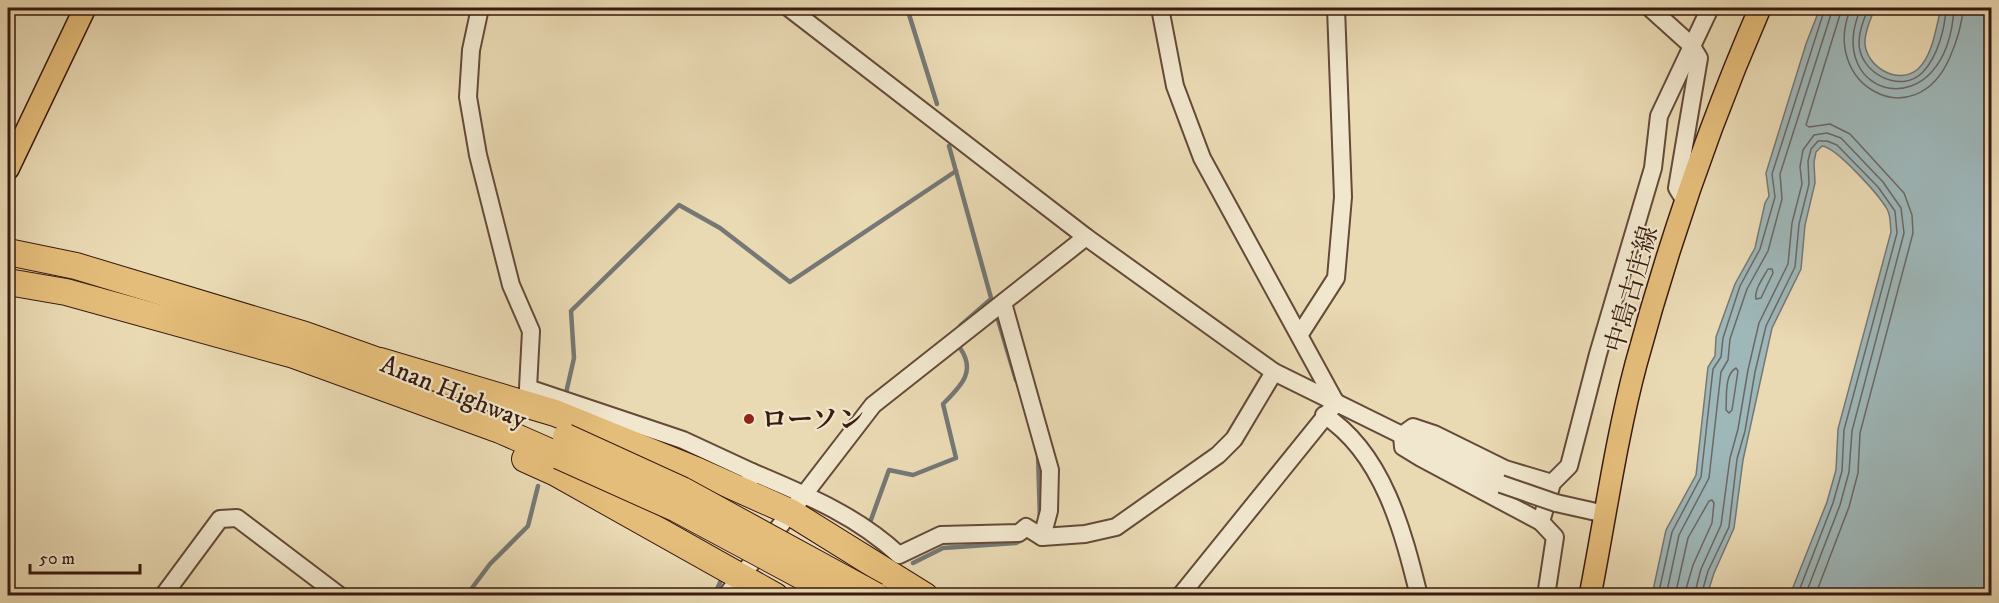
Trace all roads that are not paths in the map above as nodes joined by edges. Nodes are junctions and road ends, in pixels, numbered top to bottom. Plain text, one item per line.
1 (85, 8) edge
2 (480, 8) edge
3 (789, 8) edge
4 (1160, 8) edge
5 (1336, 8) edge
6 (1650, 8) edge
7 (1710, 8) edge
8 (1760, 8) edge
9 (1691, 45) junction
10 (8, 169) edge
11 (1685, 201) junction
12 (1086, 237) junction
13 (8, 252) edge
14 (8, 282) edge
15 (998, 308) junction
16 (1300, 334) junction
17 (1274, 372) junction
18 (377, 373) junction
19 (1330, 409) junction
20 (1402, 435) junction
21 (563, 446) junction
22 (749, 482) junction
23 (1552, 483) junction
24 (797, 503) junction
25 (1605, 514) junction
26 (1540, 522) junction
27 (1036, 533) junction
28 (733, 587) edge
29 (163, 596) edge
30 (340, 596) edge
31 (775, 596) edge
32 (839, 596) edge
33 (876, 596) edge
34 (925, 596) edge
35 (1180, 596) edge
36 (1419, 596) edge
37 (1546, 596) edge
38 (1590, 596) edge

1 - 10 main road
2 - 22 street
3 - 12 street
4 - 16 street
5 - 16 street
6 - 9 street
7 - 9 street
8 - 11 main road, 中島古庄線
9 - 11 street
9 - 23 street
11 - 25 main road, 中島古庄線
12 - 15 street
12 - 17 street
13 - 18 highway, Anan Highway
14 - 18 highway, Anan Highway
15 - 24 street
15 - 27 street
16 - 19 street
17 - 19 street
17 - 27 street
18 - 21 highway, Anan Highway
18 - 22 highway
18 - 28 highway
19 - 20 street
19 - 35 street
19 - 36 street
20 - 23 street
20 - 25 street, bridge
20 - 26 street
21 - 32 highway, Anan Highway, bridge
21 - 33 highway, Anan Highway, bridge
22 - 24 highway
23 - 26 street
24 - 27 street
24 - 28 street
24 - 34 highway
25 - 38 main road, 中島古庄線
26 - 37 street
28 - 31 highway
29 - 30 street

